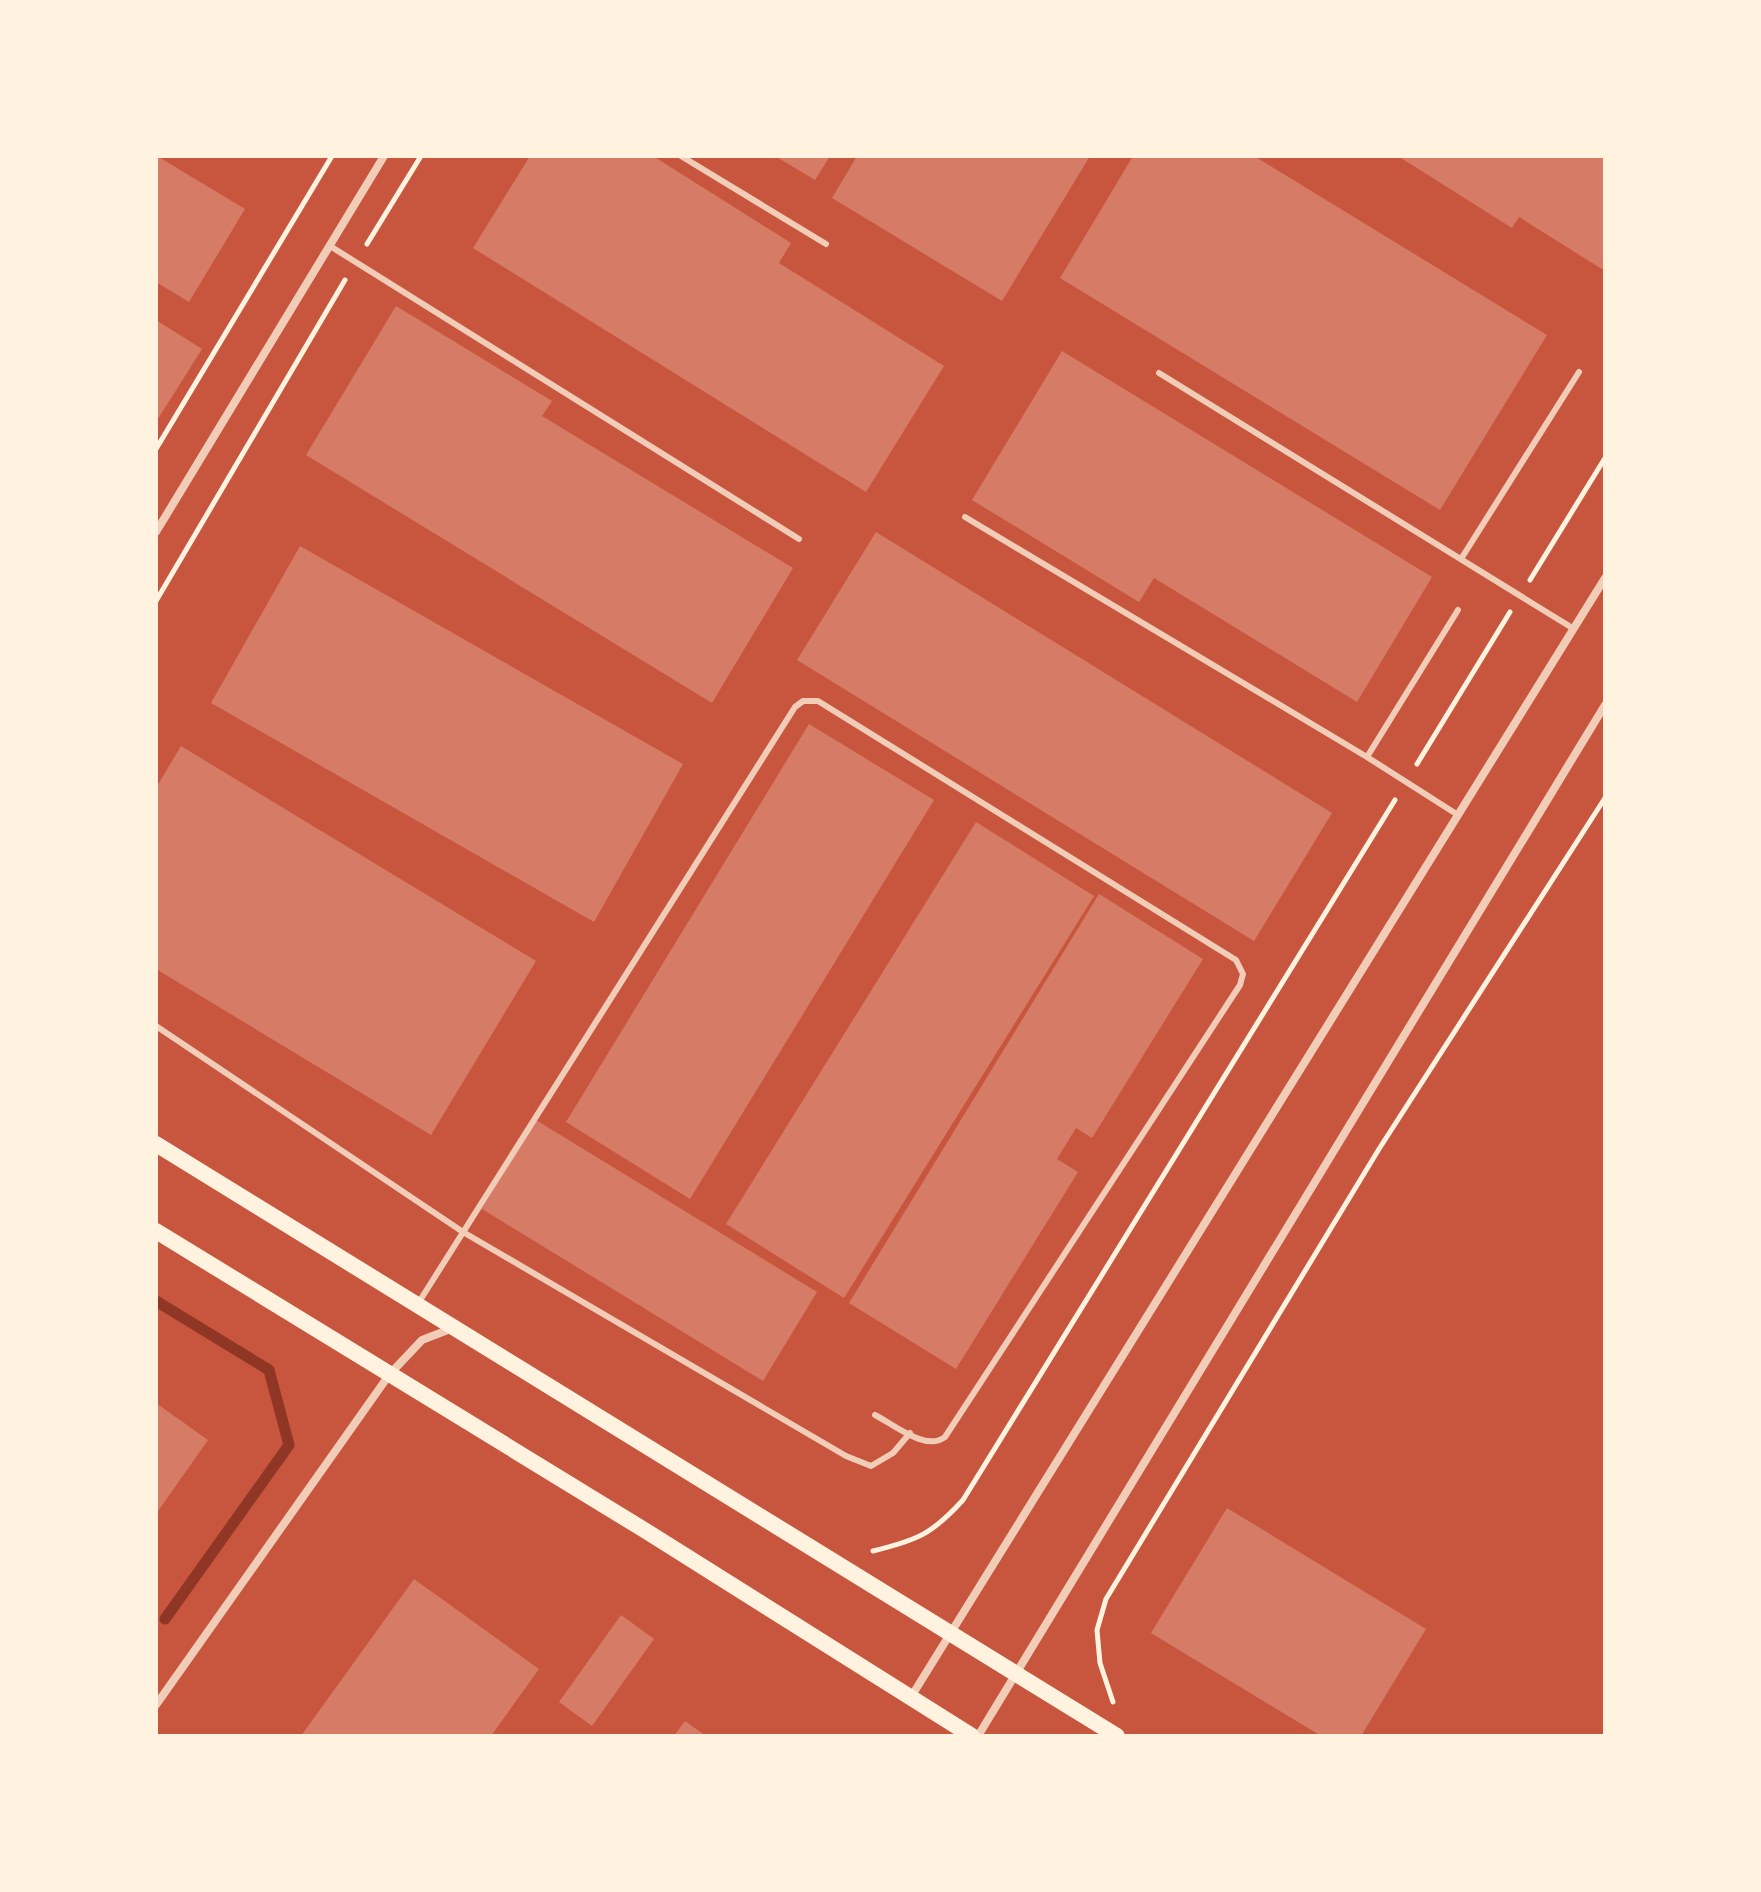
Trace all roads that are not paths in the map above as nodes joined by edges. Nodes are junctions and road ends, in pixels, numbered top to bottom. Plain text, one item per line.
1 (384, 156) edge
2 (681, 156) edge
3 (826, 244) dead end
4 (330, 246) junction
5 (1579, 372) dead end
6 (1159, 373) dead end
7 (965, 517) dead end
8 (156, 532) edge
9 (799, 539) dead end
10 (1461, 559) junction
11 (1605, 578) edge
12 (1458, 610) dead end
13 (1574, 629) junction
14 (1605, 705) edge
15 (1367, 757) junction
16 (1458, 815) junction
17 (156, 1026) edge
18 (156, 1144) edge
19 (156, 1231) edge
20 (463, 1232) junction
21 (417, 1305) junction
22 (454, 1328) junction
23 (389, 1375) junction
24 (875, 1415) dead end
25 (910, 1433) junction
26 (951, 1633) junction
27 (1017, 1674) junction
28 (911, 1698) junction
29 (156, 1705) edge
30 (972, 1736) edge
31 (978, 1736) edge
32 (1117, 1736) edge

1 - 4 street
2 - 3 lane
4 - 8 street
4 - 9 lane
5 - 10 lane
6 - 10 lane
7 - 15 lane
10 - 13 lane
11 - 13 street
12 - 15 lane
13 - 16 street
14 - 27 street
15 - 16 lane
16 - 26 street
17 - 20 lane
18 - 21 main road
19 - 23 main road
20 - 21 lane
20 - 25 lane
20 - 25 lane
21 - 22 main road
22 - 23 street
22 - 26 main road
23 - 28 main road
23 - 29 street
24 - 25 lane
26 - 27 main road
26 - 28 street
27 - 31 street
27 - 32 main road
28 - 30 main road

